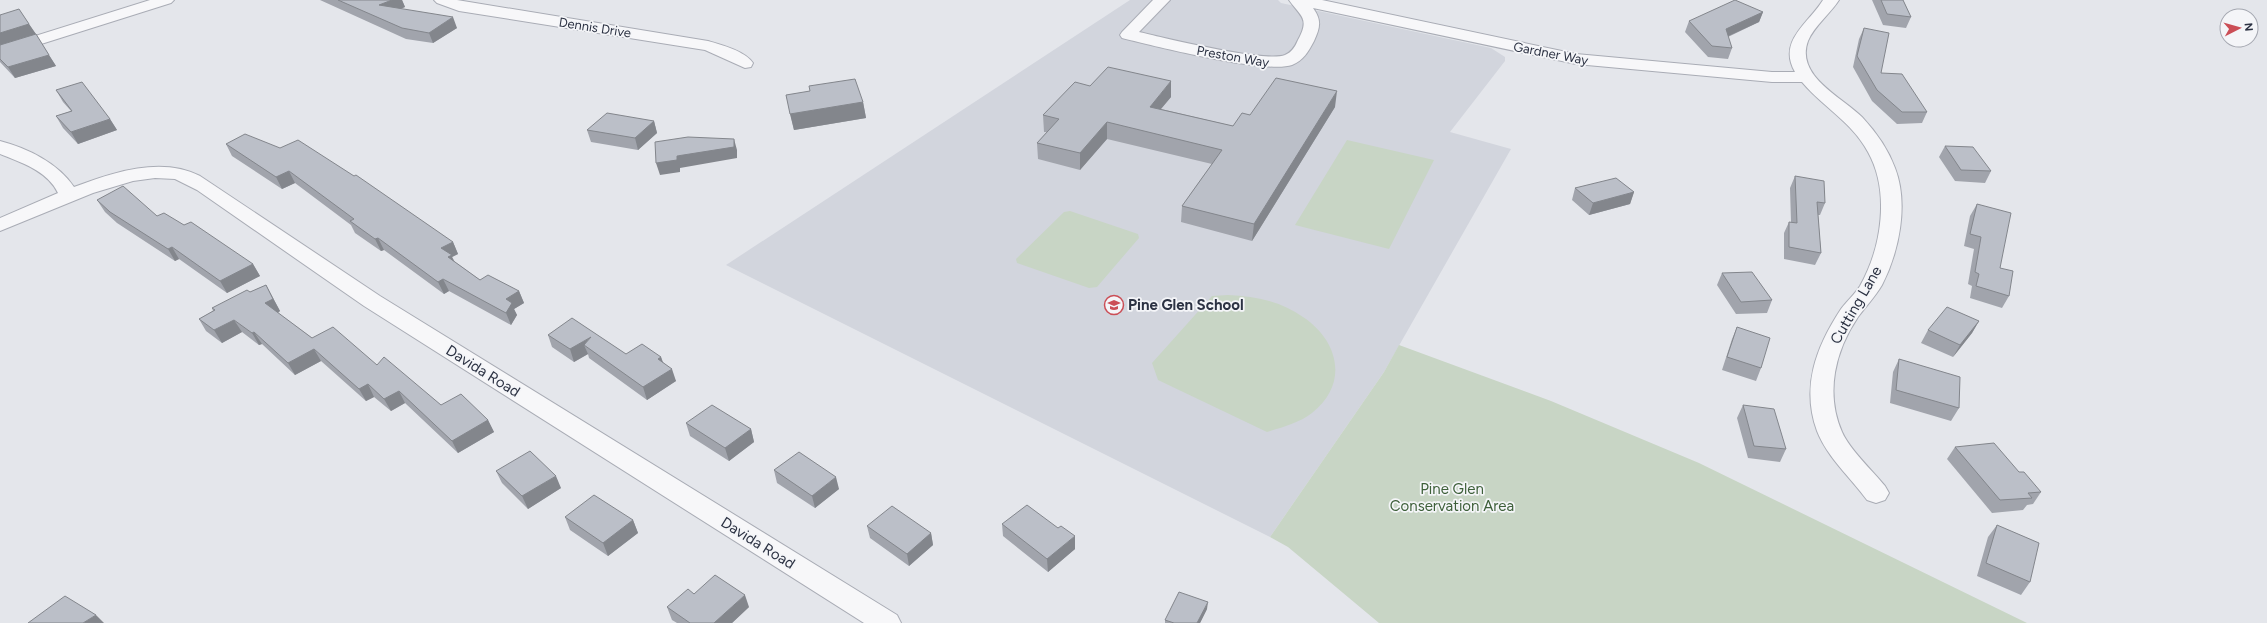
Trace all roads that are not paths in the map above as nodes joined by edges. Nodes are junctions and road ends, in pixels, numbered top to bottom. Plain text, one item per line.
1 (166, 0) edge
2 (442, 0) edge
3 (1162, 0) edge
4 (1299, 0) edge
5 (1831, 0) edge
6 (0, 52) edge
7 (745, 63) dead end
8 (1807, 76) junction
9 (0, 147) edge
10 (69, 196) junction
11 (0, 225) edge
12 (1876, 493) dead end
13 (887, 623) edge

1 - 6 street
2 - 7 street, Dennis Drive
3 - 4 street, Preston Way
4 - 8 street, Gardner Way
5 - 8 street, Cutting Lane
8 - 12 street, Cutting Lane
9 - 10 street
10 - 11 street, Davida Road
10 - 13 street, Davida Road

